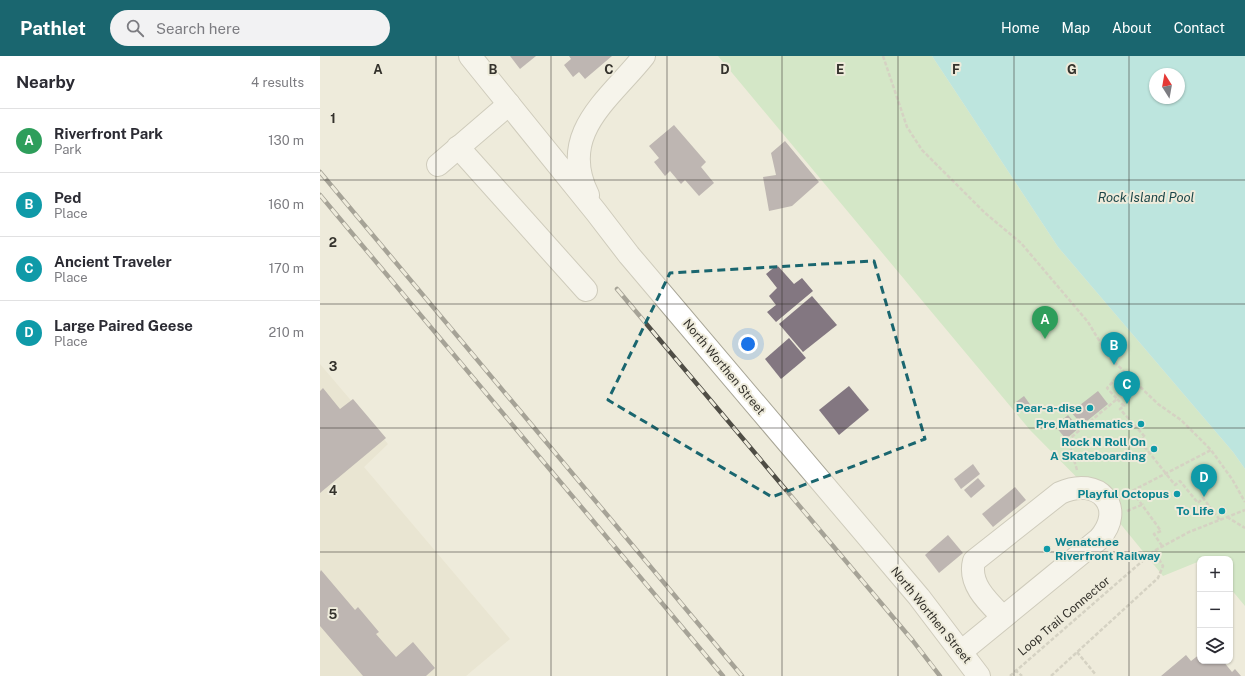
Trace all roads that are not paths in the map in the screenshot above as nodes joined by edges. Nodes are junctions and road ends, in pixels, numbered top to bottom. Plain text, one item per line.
1 (470, 56) edge
2 (644, 56) edge
3 (509, 104) junction
4 (458, 147) junction
5 (438, 165) dead end
6 (596, 212) junction
7 (586, 290) dead end
8 (1003, 617) junction
9 (962, 651) junction
10 (979, 676) edge

1 - 3 main road, North Worthen Street
2 - 6 main road
3 - 4 main road
3 - 6 main road, North Worthen Street
4 - 5 main road
4 - 7 main road
6 - 9 main road, North Worthen Street
8 - 8 main road
8 - 9 main road
9 - 10 main road, North Worthen Street

